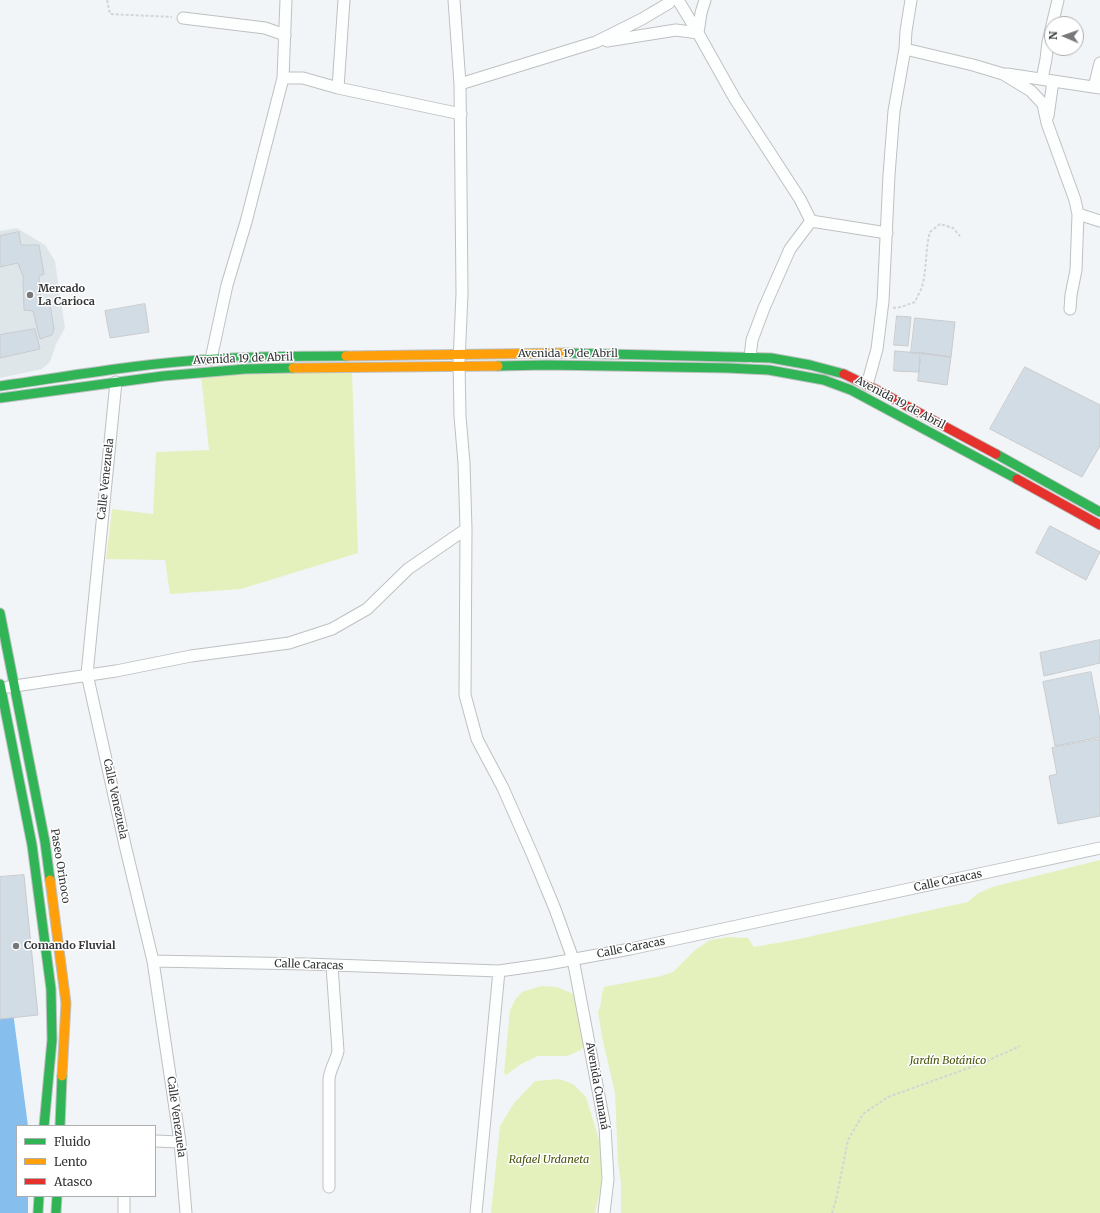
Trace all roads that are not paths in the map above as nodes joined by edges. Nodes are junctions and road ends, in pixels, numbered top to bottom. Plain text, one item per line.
1 (286, 0) edge
2 (344, 0) edge
3 (454, 0) edge
4 (671, 0) edge
5 (678, 0) edge
6 (705, 0) edge
7 (909, 0) edge
8 (1058, 0) edge
9 (183, 18) road end
10 (698, 33) junction
11 (285, 36) junction
12 (596, 42) junction
13 (905, 49) junction
14 (1100, 63) edge
15 (1003, 74) junction
16 (283, 78) junction
17 (1042, 80) junction
18 (1053, 81) junction
19 (460, 84) junction
20 (1097, 87) edge
21 (338, 88) junction
22 (461, 114) junction
23 (1047, 123) junction
24 (1078, 214) junction
25 (811, 221) junction
26 (1100, 221) edge
27 (887, 233) junction
28 (1070, 309) dead end
29 (459, 354) junction
30 (750, 357) junction
31 (211, 358) junction
32 (459, 366) junction
33 (116, 382) junction
34 (867, 385) junction
35 (0, 386) edge
36 (0, 398) edge
37 (1100, 512) edge
38 (1100, 525) edge
39 (466, 529) junction
40 (0, 613) edge
41 (87, 674) junction
42 (0, 686) edge
43 (14, 686) junction
44 (1100, 848) edge
45 (573, 959) junction
46 (153, 961) junction
47 (332, 966) junction
48 (499, 971) junction
49 (44, 1125) edge
50 (60, 1125) edge
51 (156, 1141) edge
52 (180, 1142) junction
53 (329, 1187) dead end
54 (39, 1197) edge
55 (56, 1197) edge
56 (124, 1197) edge
57 (38, 1213) edge
58 (56, 1213) edge
59 (124, 1213) edge
60 (186, 1213) edge
61 (476, 1213) edge
62 (604, 1213) edge

1 - 11 street
2 - 21 street
3 - 19 street, Avenida Cumaná
4 - 12 street
5 - 10 street
6 - 10 street
7 - 13 street
8 - 17 street
9 - 11 street
10 - 12 street
10 - 25 street
11 - 16 street
12 - 19 street
13 - 15 street
13 - 27 street
14 - 20 street
15 - 17 street
15 - 23 street
16 - 21 street
16 - 31 street
17 - 18 street
18 - 20 street
18 - 23 street
19 - 22 street, Avenida Cumaná
21 - 22 street
22 - 29 street, Avenida Cumaná
23 - 24 street
24 - 26 street
24 - 28 street
25 - 27 street
25 - 30 street
27 - 34 street
29 - 30 street, Avenida 19 de Abril
29 - 31 street, Avenida 19 de Abril
29 - 32 street, Avenida Cumaná
30 - 34 street, Avenida 19 de Abril
31 - 35 street, Avenida 19 de Abril
32 - 33 street, Avenida 19 de Abril
32 - 38 street, Avenida 19 de Abril
32 - 39 street, Avenida Cumaná
33 - 36 street, Avenida 19 de Abril
33 - 41 street, Calle Venezuela
34 - 37 street, Avenida 19 de Abril
39 - 41 street
39 - 45 street, Avenida Cumaná
40 - 43 street, Paseo Orinoco
41 - 43 street
41 - 46 street, Calle Venezuela
42 - 43 street
42 - 49 street
43 - 50 street, Paseo Orinoco
44 - 45 street, Calle Caracas
45 - 48 street, Calle Caracas
45 - 62 street, Avenida Cumaná
46 - 47 street, Calle Caracas
46 - 52 street, Calle Venezuela
47 - 48 street, Calle Caracas
47 - 53 street
48 - 61 street
51 - 52 street
52 - 60 street, Calle Venezuela
54 - 57 street
55 - 58 street
56 - 59 street

